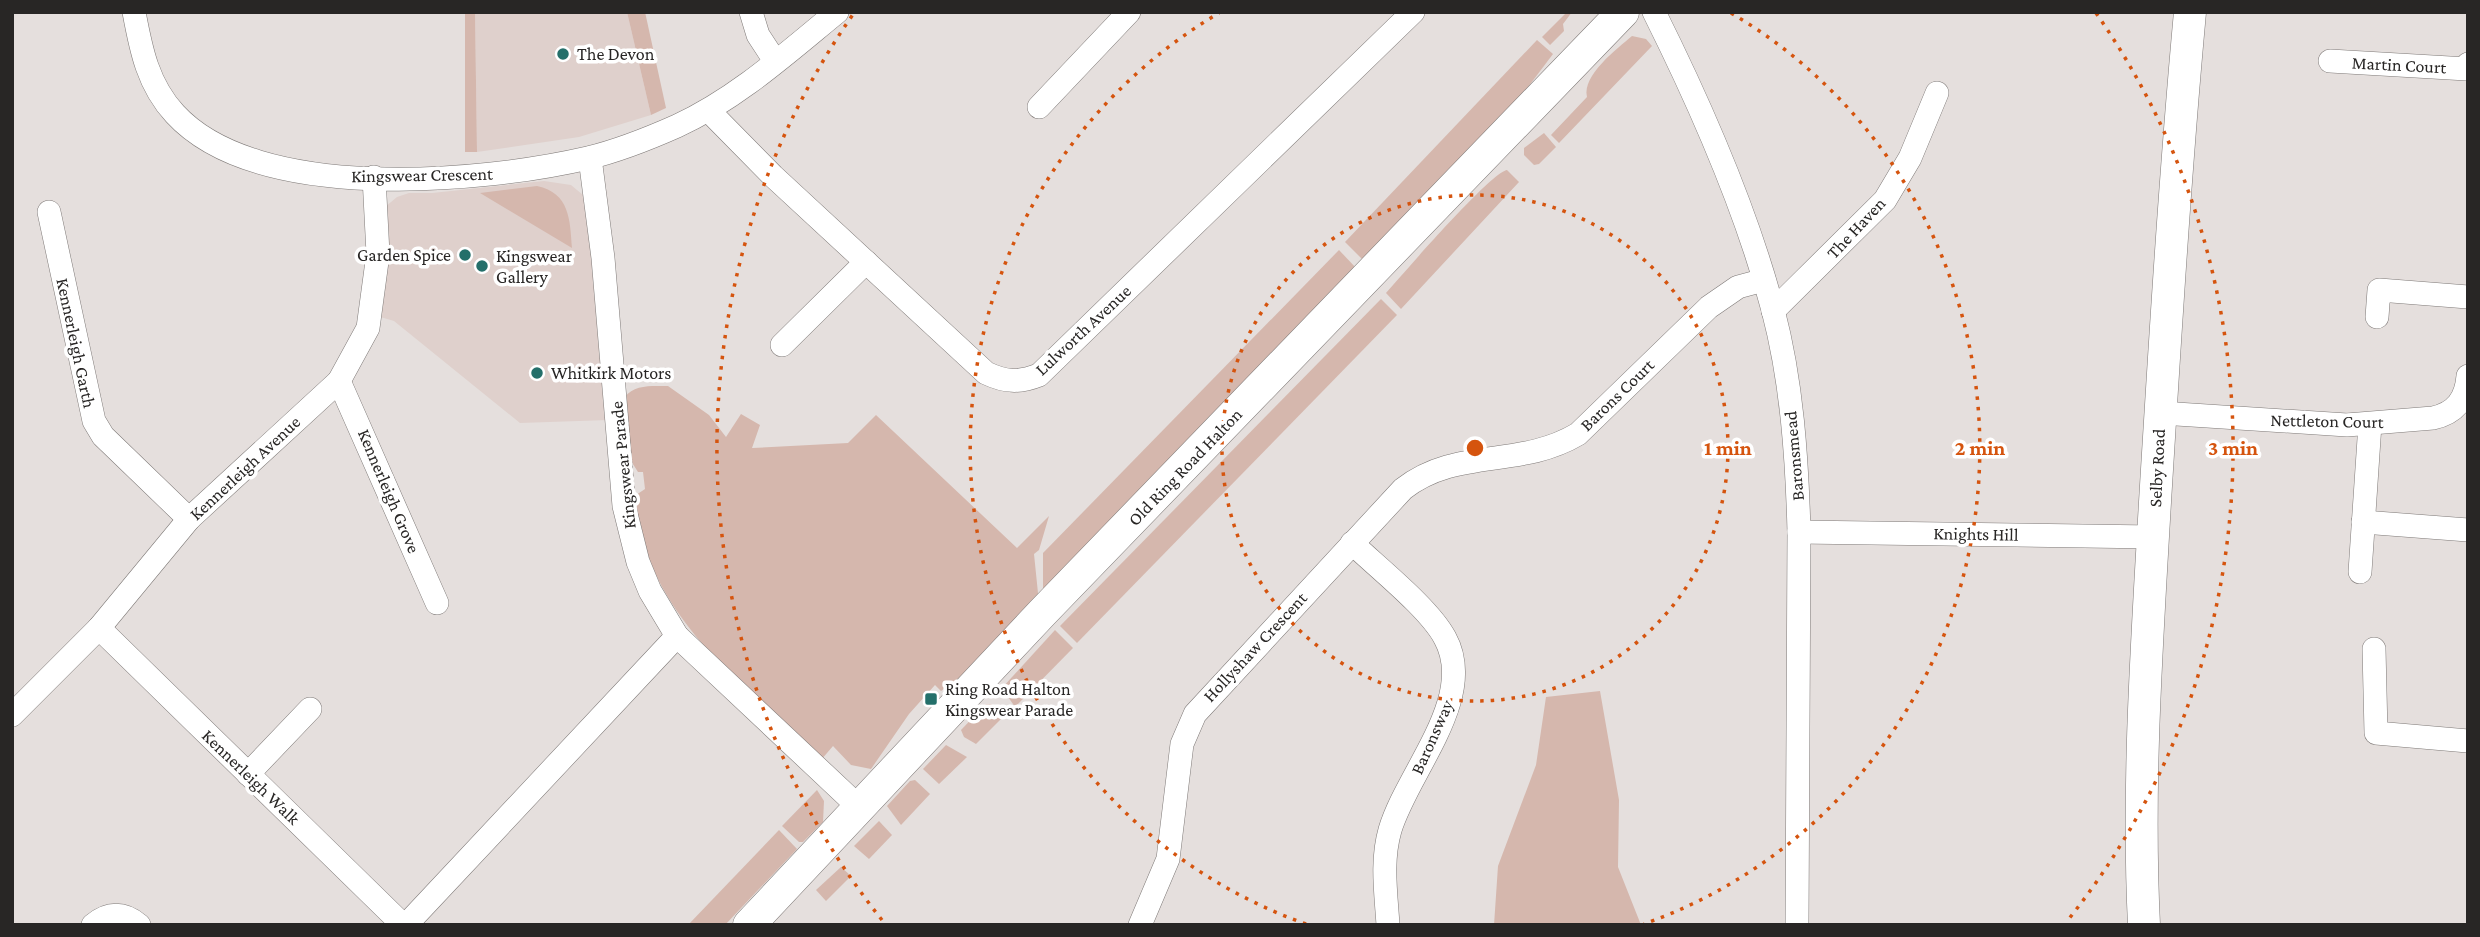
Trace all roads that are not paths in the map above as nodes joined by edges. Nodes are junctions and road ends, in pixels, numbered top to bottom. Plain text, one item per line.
1 (134, 12) edge
2 (751, 12) edge
3 (837, 12) edge
4 (1129, 12) edge
5 (1413, 12) edge
6 (1623, 12) edge
7 (1654, 12) edge
8 (2190, 12) edge
9 (775, 61) junction
10 (2330, 61) dead end
11 (2468, 67) edge
12 (1937, 93) dead end
13 (1039, 107) dead end
14 (709, 111) junction
15 (590, 158) junction
16 (374, 177) junction
17 (49, 212) dead end
18 (866, 262) junction
19 (1764, 280) junction
20 (2468, 297) edge
21 (1773, 311) junction
22 (2377, 317) dead end
23 (782, 345) dead end
24 (2468, 376) edge
25 (339, 381) junction
26 (2161, 413) junction
27 (2370, 424) junction
28 (189, 519) junction
29 (2363, 522) junction
30 (2468, 530) edge
31 (1799, 532) junction
32 (2153, 537) junction
33 (1352, 543) junction
34 (2360, 572) dead end
35 (438, 603) dead end
36 (99, 628) junction
37 (677, 636) junction
38 (2374, 649) dead end
39 (310, 709) dead end
40 (12, 715) edge
41 (2468, 741) edge
42 (248, 774) junction
43 (861, 809) junction
44 (93, 925) edge
45 (139, 925) edge
46 (404, 925) edge
47 (749, 925) edge
48 (1140, 925) edge
49 (1388, 925) edge
50 (1797, 925) edge
51 (2144, 925) edge

1 - 16 street, Kingswear Crescent
2 - 9 street
3 - 9 street, Kingswear Crescent
4 - 13 street
5 - 18 street, Lulworth Avenue
6 - 43 main road, Old Ring Road Halton
7 - 19 street, Baronsmead
8 - 26 main road, Selby Road
9 - 14 street, Kingswear Crescent
10 - 11 street, Martin Court
12 - 21 street, The Haven
14 - 15 street, Kingswear Crescent
14 - 18 street, Lulworth Avenue
15 - 16 street, Kingswear Crescent
15 - 37 street, Kingswear Parade
16 - 25 street, Kennerleigh Avenue
17 - 28 street, Kennerleigh Garth
18 - 23 street
19 - 21 street, Baronsmead
19 - 33 street, Barons Court
20 - 22 street
21 - 31 street, Baronsmead
24 - 27 street, Nettleton Court
25 - 28 street, Kennerleigh Avenue
25 - 35 street, Kennerleigh Grove
26 - 27 street, Nettleton Court
26 - 32 main road, Selby Road
27 - 29 street
28 - 36 street, Kennerleigh Avenue
29 - 30 street
29 - 34 street
31 - 32 street, Knights Hill
31 - 50 street, Baronsmead
32 - 51 main road, Selby Road
33 - 48 street, Hollyshaw Crescent
33 - 49 street, Baronsway
36 - 40 street, Kennerleigh Avenue
36 - 42 street, Kennerleigh Walk
37 - 43 street, Kingswear Parade
37 - 46 street, Kennerleigh Walk
38 - 41 street
39 - 42 street
42 - 46 street, Kennerleigh Walk
43 - 47 main road, Old Ring Road Halton
44 - 45 street

